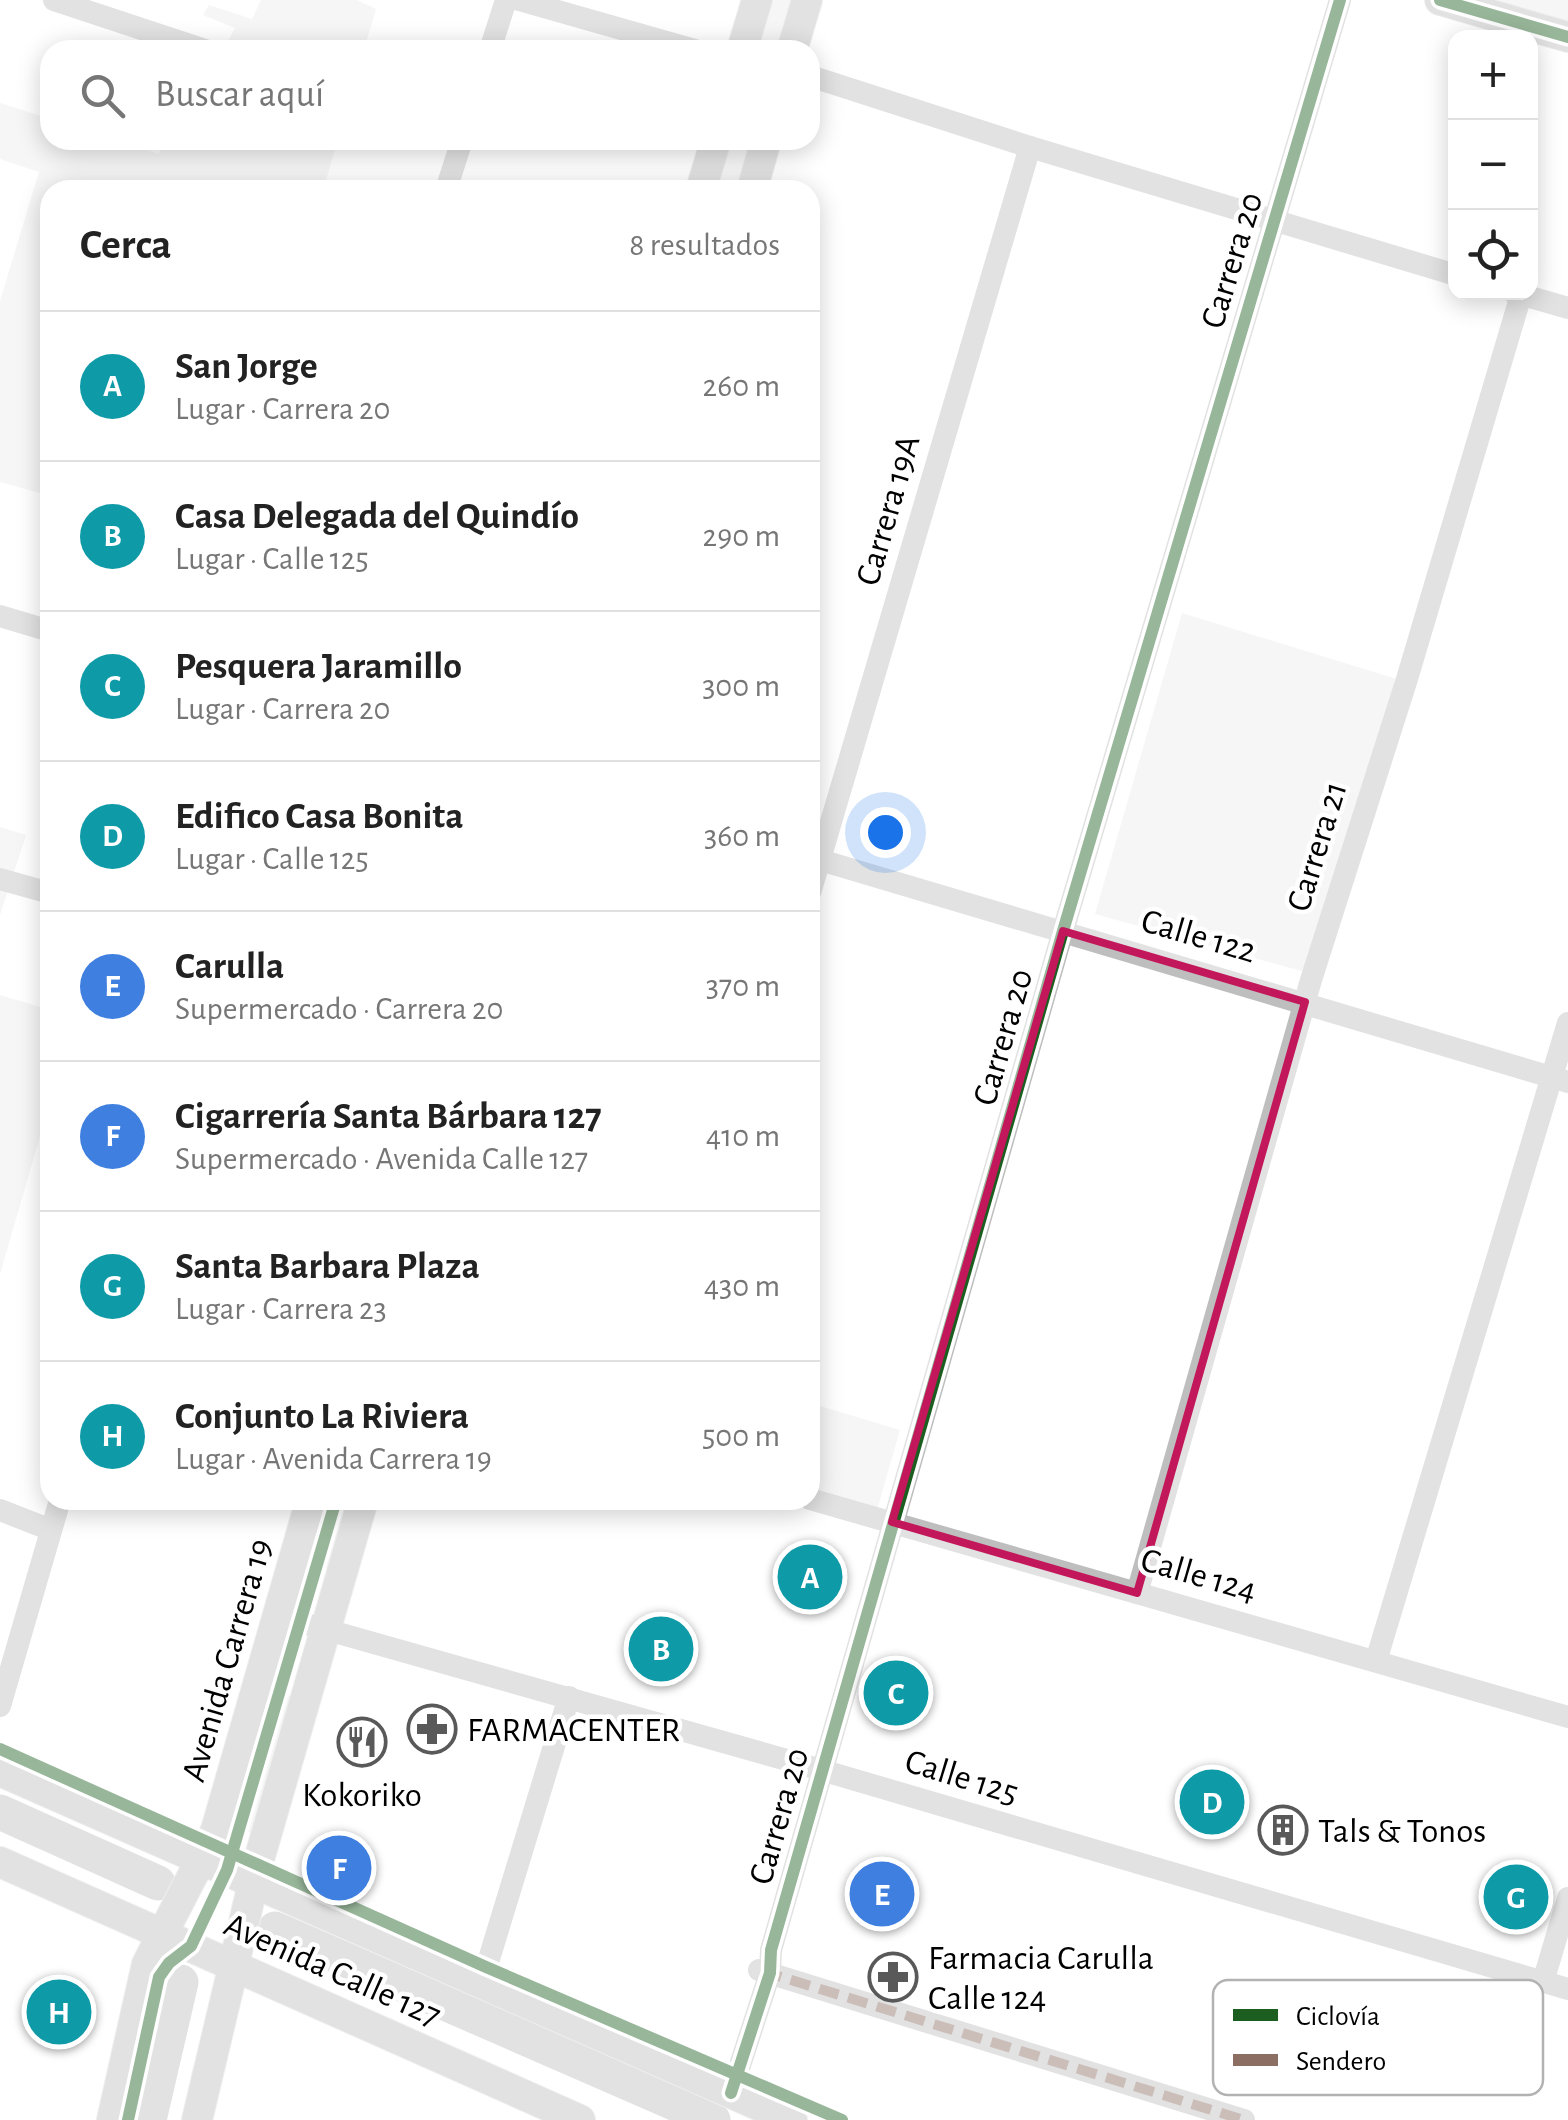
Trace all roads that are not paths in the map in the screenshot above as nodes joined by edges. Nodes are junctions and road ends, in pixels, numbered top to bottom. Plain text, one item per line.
1 (54, 0) edge
2 (506, 0) edge
3 (518, 0) edge
4 (757, 0) edge
5 (807, 0) edge
6 (1340, 0) edge
7 (1440, 0) edge
8 (1568, 37) edge
9 (176, 40) edge
10 (493, 40) edge
11 (660, 40) edge
12 (745, 40) edge
13 (795, 40) edge
14 (820, 79) edge
15 (1030, 147) junction
16 (459, 150) edge
17 (713, 150) edge
18 (763, 150) edge
19 (449, 180) edge
20 (703, 180) edge
21 (755, 180) edge
22 (1274, 220) junction
23 (1448, 273) edge
24 (1515, 300) edge
25 (1538, 300) edge
26 (1568, 308) edge
27 (0, 616) edge
28 (40, 628) edge
29 (820, 842) edge
30 (820, 860) edge
31 (0, 878) edge
32 (40, 890) edge
33 (1063, 932) junction
34 (1304, 1002) junction
35 (1568, 1023) edge
36 (1560, 1079) edge
37 (820, 1502) edge
38 (0, 1510) edge
39 (57, 1510) edge
40 (308, 1510) edge
41 (360, 1510) edge
42 (892, 1522) junction
43 (51, 1530) junction
44 (1137, 1593) junction
45 (278, 1616) junction
46 (325, 1630) junction
47 (1376, 1661) junction
48 (569, 1698) junction
49 (0, 1706) edge
50 (1568, 1717) edge
51 (0, 1770) edge
52 (822, 1770) junction
53 (203, 1860) junction
54 (0, 1862) edge
55 (253, 1881) junction
56 (1568, 1898) edge
57 (162, 1934) junction
58 (232, 1965) junction
59 (766, 1965) junction
60 (1537, 1980) edge
61 (482, 1982) junction
62 (1544, 1982) joint
63 (1568, 1989) edge
64 (726, 2091) junction
65 (112, 2120) edge
66 (197, 2120) edge
67 (580, 2120) edge
68 (792, 2120) edge
69 (1244, 2120) edge

1 - 9 street
2 - 10 street
3 - 11 street
4 - 12 main road
5 - 13 main road
6 - 22 street, Carrera 20
7 - 8 main road
14 - 15 street
15 - 22 street
15 - 29 street, Carrera 19A
16 - 19 street
17 - 20 main road
18 - 21 main road
22 - 23 street
22 - 33 street, Carrera 20
24 - 34 street, Carrera 21
25 - 26 street
27 - 28 street
30 - 33 street, Calle 122
31 - 32 street
33 - 34 street, Calle 122
33 - 42 street, Carrera 20
34 - 36 street, Calle 122
34 - 44 street, Carrera 21
35 - 36 street
36 - 47 street
37 - 42 street, Calle 124
38 - 43 street
39 - 43 street
40 - 45 main road, Avenida Carrera 19
41 - 46 main road
42 - 44 street, Calle 124
42 - 52 street, Carrera 20
43 - 49 street
44 - 47 street, Calle 124
45 - 46 street, Calle 125
45 - 53 main road, Avenida Carrera 19
46 - 48 street, Calle 125
46 - 55 main road
47 - 50 street, Calle 124
48 - 52 street, Calle 125
48 - 61 street
51 - 53 main road, Avenida Calle 127
52 - 59 street, Carrera 20
52 - 60 street, Calle 125
53 - 55 main road, Avenida Calle 127
53 - 57 main road, Avenida Carrera 19
54 - 57 main road, Avenida Calle 127
55 - 58 main road
55 - 61 main road, Avenida Calle 127
56 - 62 street
57 - 58 main road, Avenida Calle 127
57 - 65 main road, Avenida Carrera 19
58 - 66 main road
58 - 67 main road, Avenida Calle 127
59 - 64 street, Carrera 20
59 - 69 street
61 - 64 main road, Avenida Calle 127
62 - 63 street, Calle 125
64 - 68 main road, Avenida Calle 127

